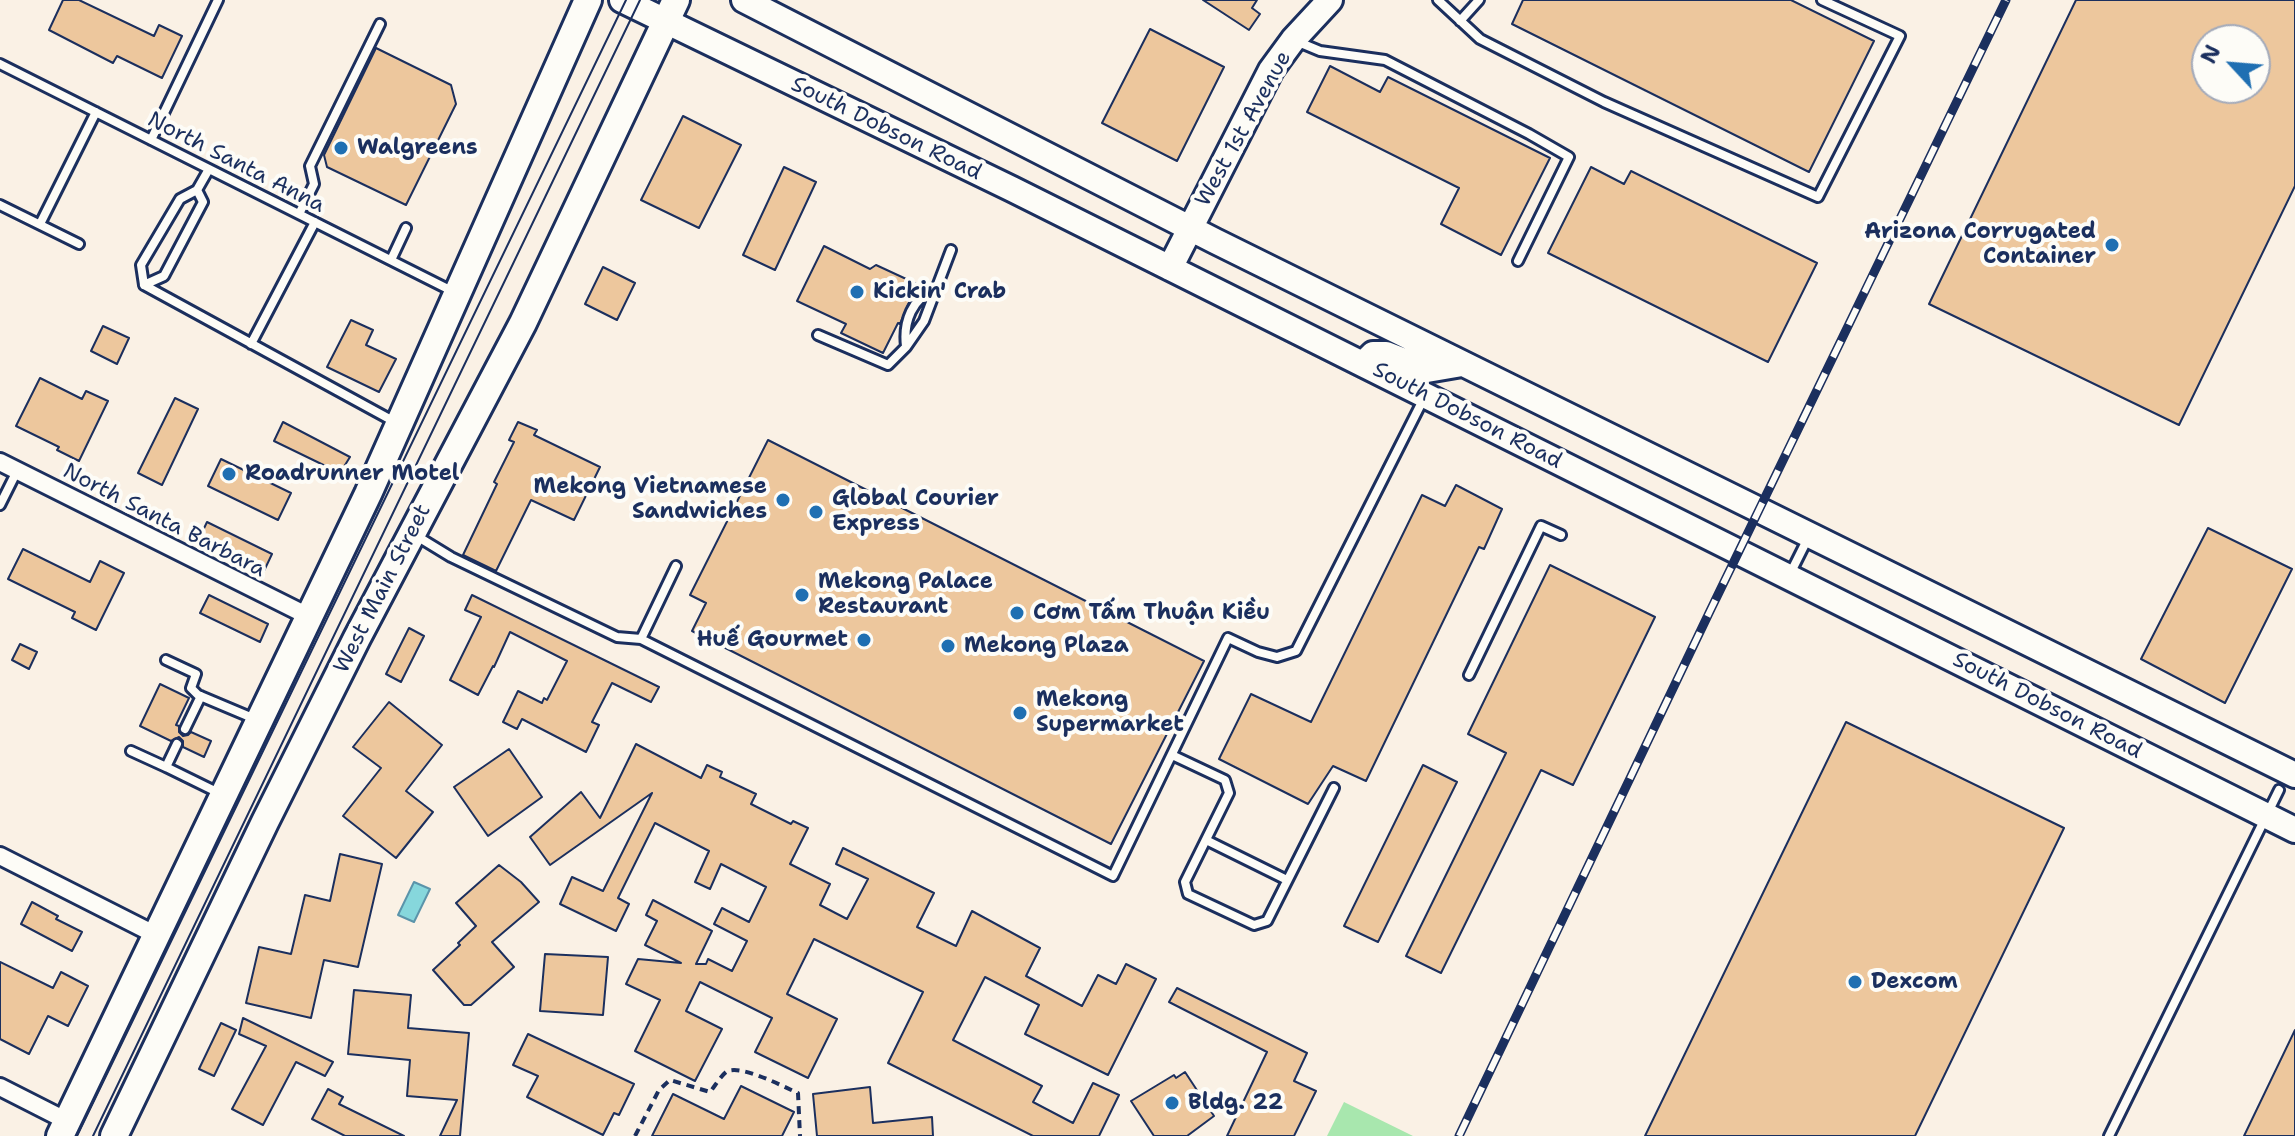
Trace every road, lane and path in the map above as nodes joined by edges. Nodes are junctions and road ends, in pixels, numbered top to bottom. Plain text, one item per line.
1 (218, 0) edge
2 (588, 0) edge
3 (744, 0) edge
4 (1330, 0) edge
5 (1438, 0) edge
6 (1479, 0) edge
7 (1822, 0) edge
8 (630, 4) edge
9 (671, 11) edge
10 (1460, 21) junction
11 (380, 24) dead end
12 (1293, 40) junction
13 (0, 64) edge
14 (96, 112) junction
15 (151, 140) junction
16 (209, 169) junction
17 (197, 190) junction
18 (0, 205) edge
19 (299, 214) junction
20 (315, 222) junction
21 (40, 224) junction
22 (406, 228) dead end
23 (1190, 228) junction
24 (79, 244) dead end
25 (951, 250) dead end
26 (391, 260) junction
27 (1518, 261) dead end
28 (1170, 268) junction
29 (144, 285) junction
30 (936, 288) junction
31 (457, 293) junction
32 (818, 335) dead end
33 (251, 344) junction
34 (906, 347) junction
35 (1363, 364) junction
36 (1462, 364) junction
37 (1425, 396) junction
38 (399, 425) junction
39 (0, 462) edge
40 (17, 471) junction
41 (0, 505) edge
42 (412, 533) junction
43 (1561, 535) dead end
44 (1809, 535) junction
45 (676, 566) dead end
46 (1788, 577) junction
47 (310, 617) junction
48 (641, 639) junction
49 (166, 660) dead end
50 (1469, 675) dead end
51 (201, 696) junction
52 (260, 720) junction
53 (185, 729) dead end
54 (177, 744) dead end
55 (131, 751) dead end
56 (1172, 755) junction
57 (166, 767) junction
58 (2287, 783) edge
59 (1334, 788) dead end
60 (224, 795) junction
61 (2265, 815) junction
62 (2295, 830) edge
63 (1206, 840) junction
64 (0, 856) edge
65 (1287, 880) junction
66 (156, 935) junction
67 (0, 1087) edge
68 (63, 1128) edge
69 (114, 1136) edge
70 (635, 1136) edge
71 (800, 1136) edge
72 (2109, 1136) edge

1 - 15 lane
2 - 31 main road
3 - 23 main road, South Dobson Road
4 - 12 main road, West 1st Avenue
5 - 10 lane
6 - 10 lane
7 - 10 lane
8 - 9 main road, South Dobson Road
9 - 28 main road, South Dobson Road
9 - 42 main road, West Main Street
11 - 19 lane
12 - 23 main road, West 1st Avenue
12 - 27 lane
13 - 14 lane, North Santa Anna
14 - 15 lane, North Santa Anna
14 - 21 lane
15 - 16 lane, North Santa Anna
16 - 17 lane
16 - 19 lane, North Santa Anna
17 - 29 lane
17 - 29 lane
18 - 21 lane
19 - 20 lane, North Santa Anna
20 - 26 lane, North Santa Anna
20 - 33 lane
21 - 24 lane
22 - 26 lane
23 - 28 main road, West 1st Avenue
23 - 36 main road, South Dobson Road
25 - 30 lane
26 - 31 lane, North Santa Anna
28 - 35 main road, South Dobson Road
29 - 33 lane
30 - 34 lane
30 - 34 lane
31 - 38 main road
32 - 34 lane
33 - 38 lane
35 - 36 main road
35 - 37 main road, South Dobson Road
36 - 44 main road, South Dobson Road
37 - 46 main road, South Dobson Road
37 - 56 lane
38 - 47 main road
39 - 40 street, North Santa Barbara
40 - 41 lane
40 - 47 street, North Santa Barbara
42 - 48 lane
42 - 69 main road, West Main Street
43 - 50 lane
44 - 46 lane
44 - 58 main road, South Dobson Road
45 - 48 lane
46 - 61 main road, South Dobson Road
47 - 52 main road
48 - 56 lane
49 - 51 lane
51 - 52 lane
51 - 53 lane
52 - 60 main road
54 - 57 lane
55 - 57 lane
56 - 63 lane
57 - 60 lane
58 - 61 lane
59 - 65 lane
60 - 66 main road
61 - 62 main road, South Dobson Road
61 - 72 lane
63 - 65 lane
63 - 65 lane
64 - 66 street
66 - 68 main road
67 - 68 street
70 - 71 path

